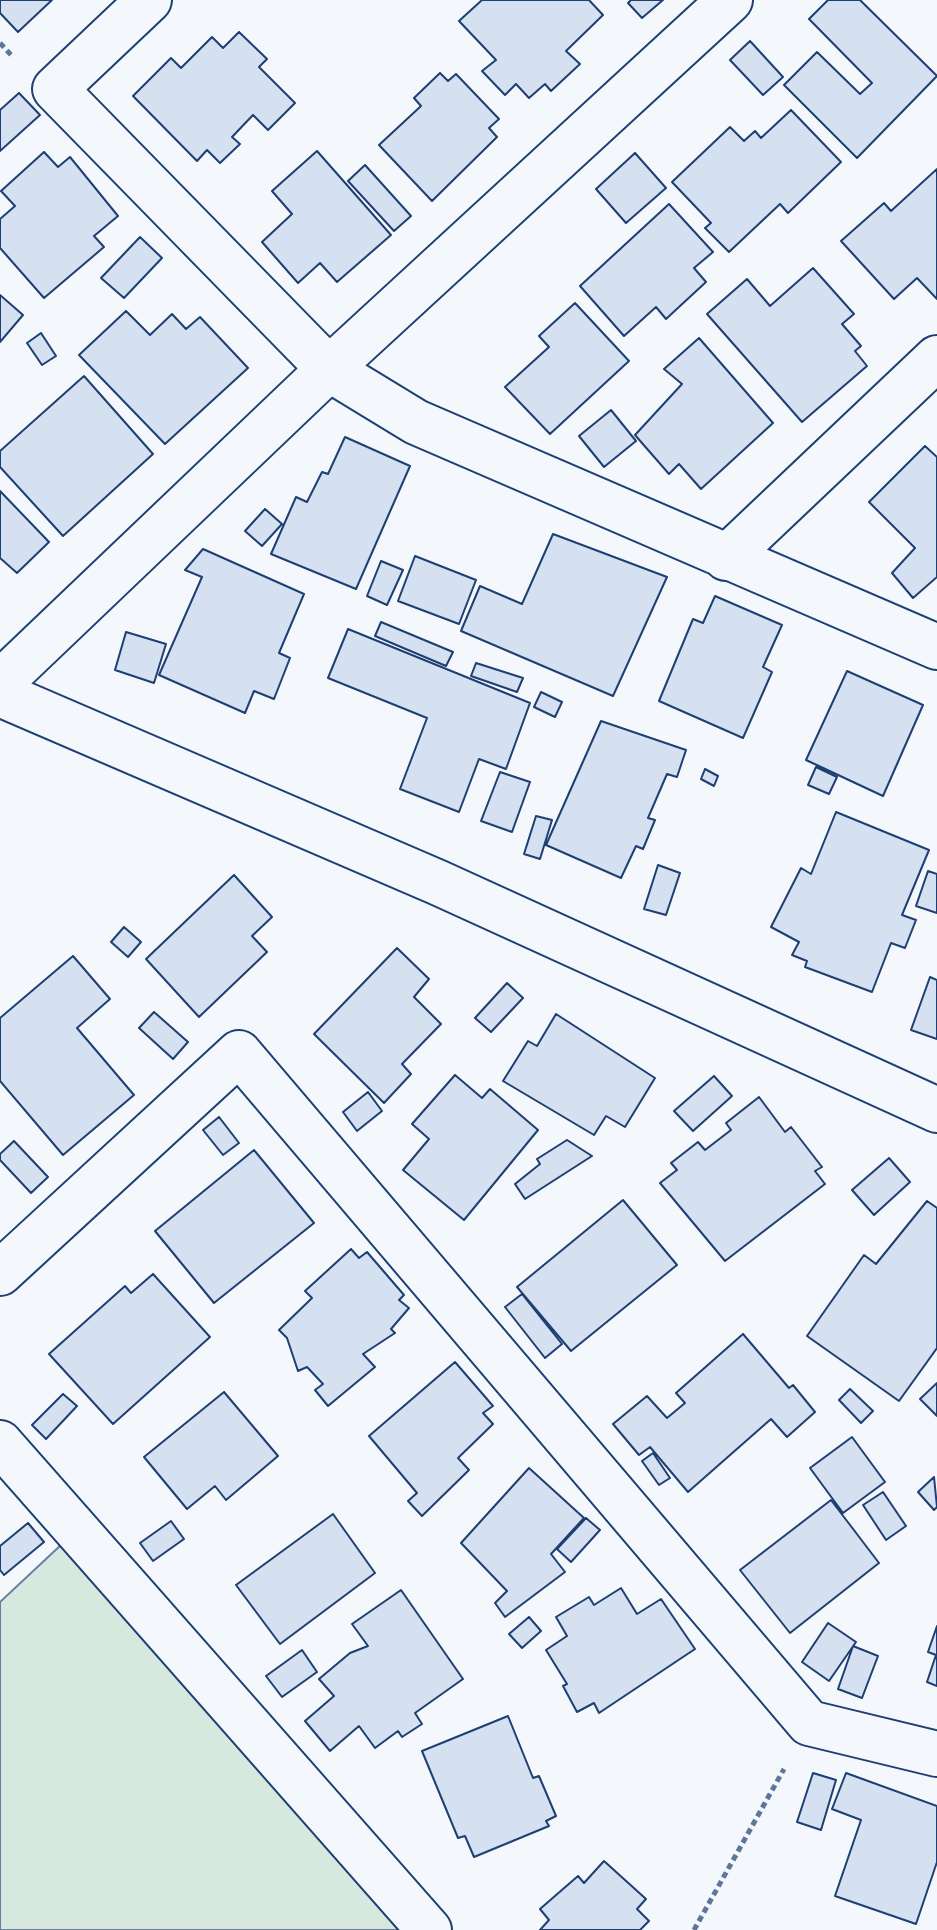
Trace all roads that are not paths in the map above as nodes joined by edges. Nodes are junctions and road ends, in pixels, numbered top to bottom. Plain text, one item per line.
1 (149, 0) edge
2 (730, 0) edge
3 (937, 358) edge
4 (329, 369) junction
5 (726, 558) junction
6 (937, 647) edge
7 (0, 683) edge
8 (0, 694) edge
9 (937, 1110) edge
10 (0, 1273) edge
11 (0, 1443) edge
12 (937, 1754) edge
13 (429, 1930) edge

1 - 4 street
2 - 4 street
3 - 5 street
4 - 5 street
4 - 7 street
5 - 6 street
8 - 9 street
10 - 12 street
11 - 13 street

